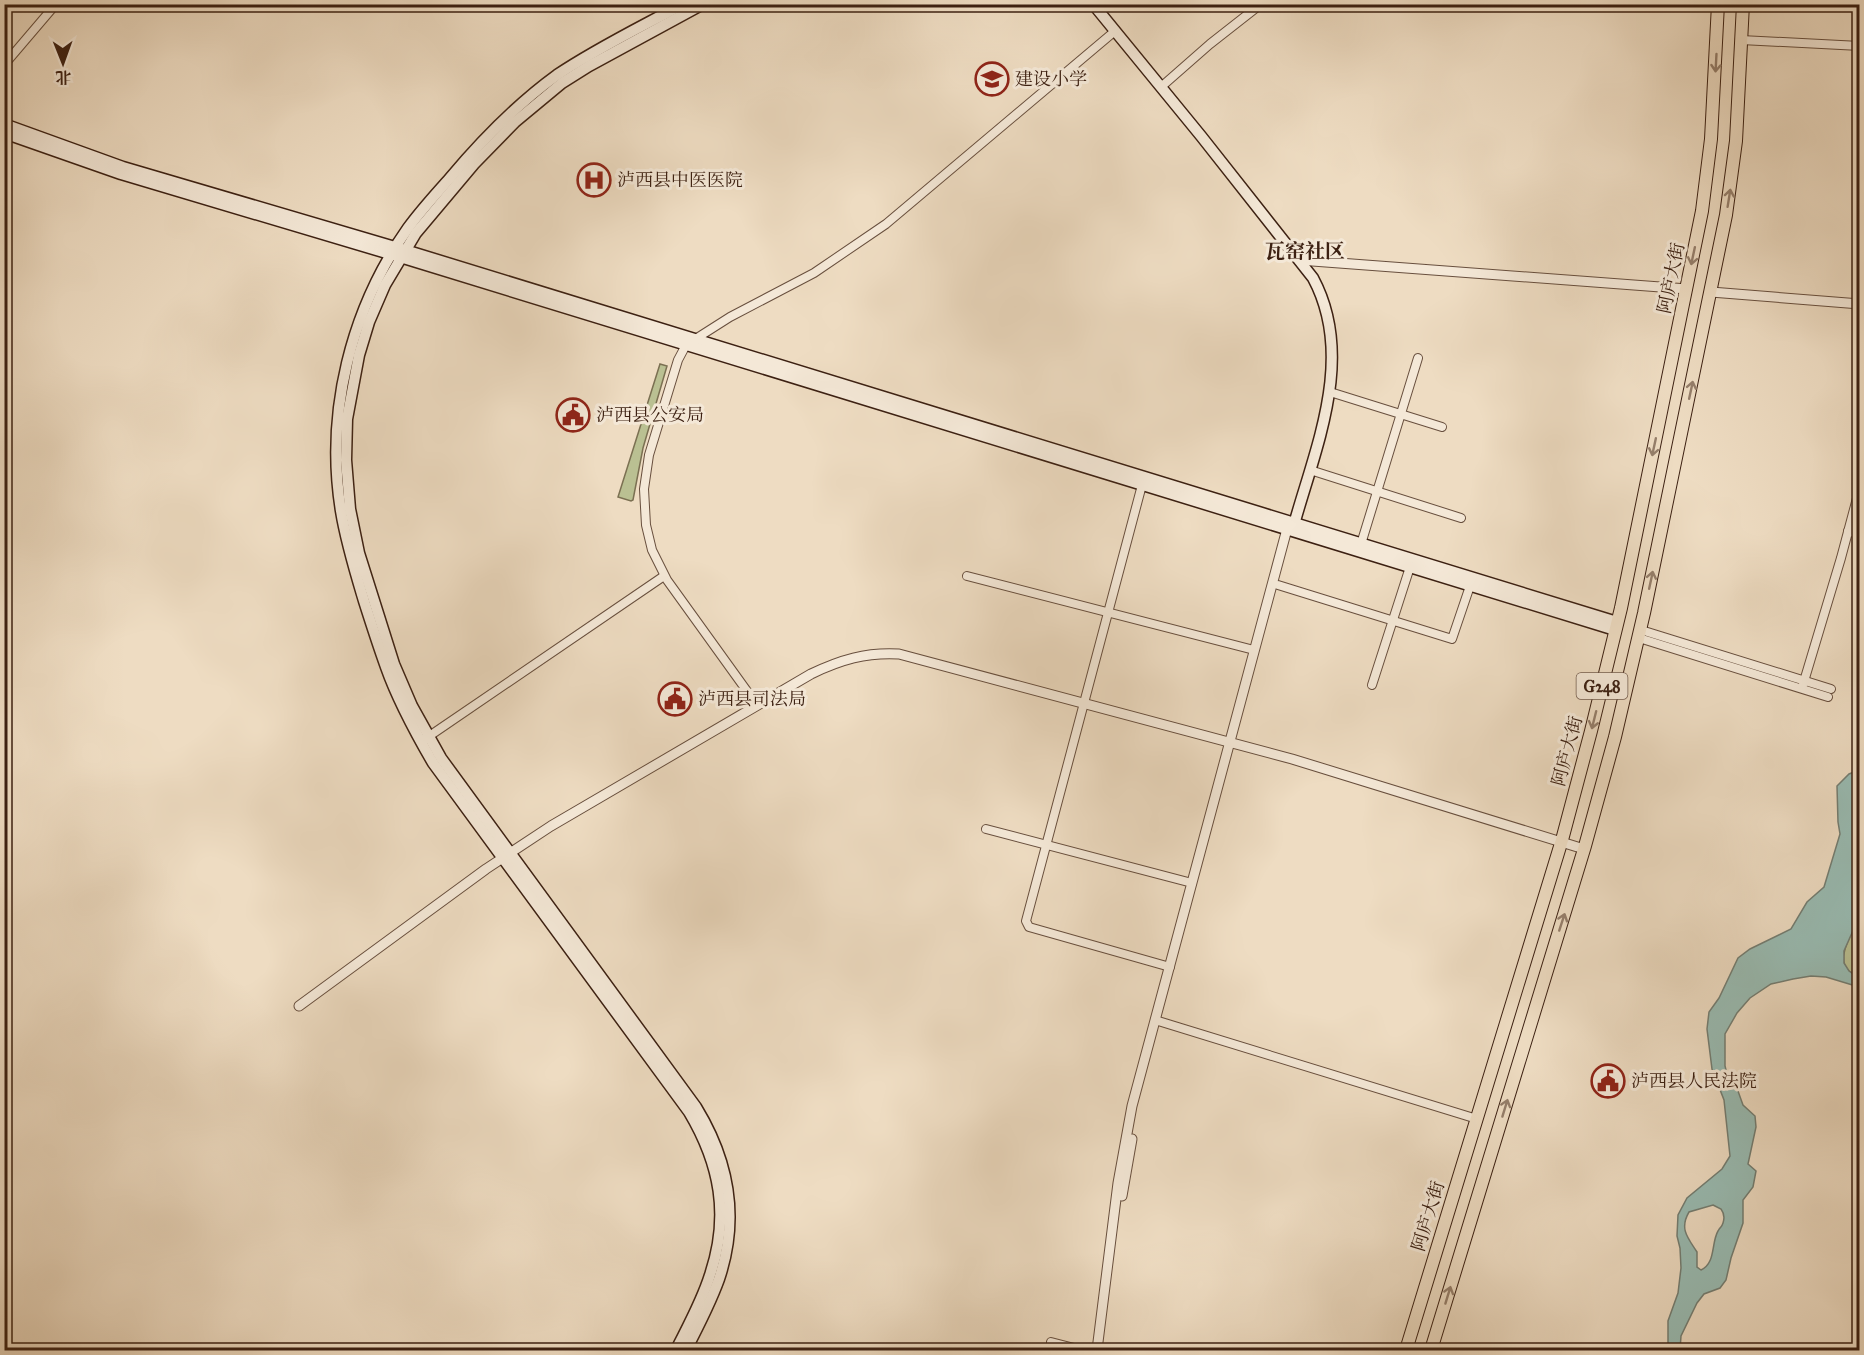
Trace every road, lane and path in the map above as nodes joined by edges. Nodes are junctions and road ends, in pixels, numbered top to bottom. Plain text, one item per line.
1 (56, 4) edge
2 (683, 4) edge
3 (703, 4) edge
4 (1086, 4) edge
5 (1093, 4) edge
6 (1262, 4) edge
7 (1718, 4) edge
8 (1743, 4) edge
9 (1113, 33) junction
10 (1741, 40) junction
11 (1860, 46) edge
12 (4, 66) edge
13 (1161, 87) junction
14 (4, 124) edge
15 (4, 133) edge
16 (398, 252) junction
17 (1299, 260) junction
18 (1687, 289) junction
19 (1711, 292) junction
20 (1860, 304) edge
21 (690, 342) junction
22 (1418, 358) dead end
23 (1330, 392) junction
24 (1401, 414) junction
25 (1442, 427) dead end
26 (1310, 470) junction
27 (1142, 485) junction
28 (1860, 487) edge
29 (1377, 492) junction
30 (1461, 518) dead end
31 (1291, 526) junction
32 (1848, 531) junction
33 (1860, 535) edge
34 (1361, 544) junction
35 (1410, 567) junction
36 (664, 576) junction
37 (967, 576) dead end
38 (1278, 585) junction
39 (1470, 586) junction
40 (1108, 612) junction
41 (1393, 621) junction
42 (1616, 626) junction
43 (1640, 634) junction
44 (1254, 650) junction
45 (1372, 685) dead end
46 (1803, 685) junction
47 (1830, 693) dead end
48 (1083, 702) junction
49 (757, 705) junction
50 (425, 739) junction
51 (1233, 743) junction
52 (986, 829) dead end
53 (1561, 842) junction
54 (1045, 846) junction
55 (1584, 849) junction
56 (507, 855) junction
57 (1192, 883) junction
58 (1170, 967) junction
59 (299, 1006) dead end
60 (1158, 1021) junction
61 (1477, 1119) junction
62 (1051, 1342) dead end
63 (676, 1350) edge
64 (686, 1350) edge
65 (1082, 1350) edge
66 (1097, 1350) edge
67 (1103, 1350) edge
68 (1406, 1350) edge
69 (1431, 1350) edge

1 - 12 street
2 - 16 main road
3 - 16 main road
4 - 9 main road
5 - 9 main road
6 - 13 street
7 -> 18 highway, 阿庐大街 / G248
8 - 10 highway, G248
9 - 13 main road
9 - 21 street
9 - 31 main road
10 - 11 street
19 -> 10 highway, G248
13 - 17 main road
14 - 16 main road
15 - 16 main road
16 - 21 main road
16 - 50 main road
17 - 18 street
17 - 23 main road
18 -> 42 highway, 阿庐大街 / G248
19 - 20 street
43 -> 19 highway, G248
21 - 27 main road
21 - 31 main road
21 - 36 street
22 - 24 street
23 - 24 street
23 - 26 main road
24 - 25 street
24 - 29 street
26 - 29 street
26 - 31 main road
27 - 31 main road
27 - 40 street
28 - 32 street
29 - 30 street
29 - 34 street
31 - 34 main road
31 - 35 main road
31 - 38 street
31 - 44 street
32 - 33 street
32 - 46 street
34 - 42 main road
35 - 39 main road
35 - 41 street
36 - 49 street
36 - 50 street
37 - 40 street
38 - 41 street
38 - 51 street
39 - 41 street
39 - 42 main road
40 - 44 street
40 - 48 street
41 - 45 street
42 -> 53 highway, 阿庐大街 / G248
43 - 46 street
43 - 55 highway, G248
44 - 51 street
46 - 47 street
48 - 49 street
48 - 51 street
48 - 54 street
49 - 56 street
50 - 56 main road
51 - 53 street
51 - 57 street
51 - 60 street
52 - 54 street
53 - 55 street
53 - 61 highway, 阿庐大街 / G248
54 - 57 street
54 - 58 street
69 -> 55 highway, G248
56 - 59 street
56 - 63 main road
56 - 64 main road
57 - 58 street
58 - 60 street
60 - 61 street
60 - 66 street
60 - 67 street
61 - 68 highway, 阿庐大街 / G248
62 - 65 street

